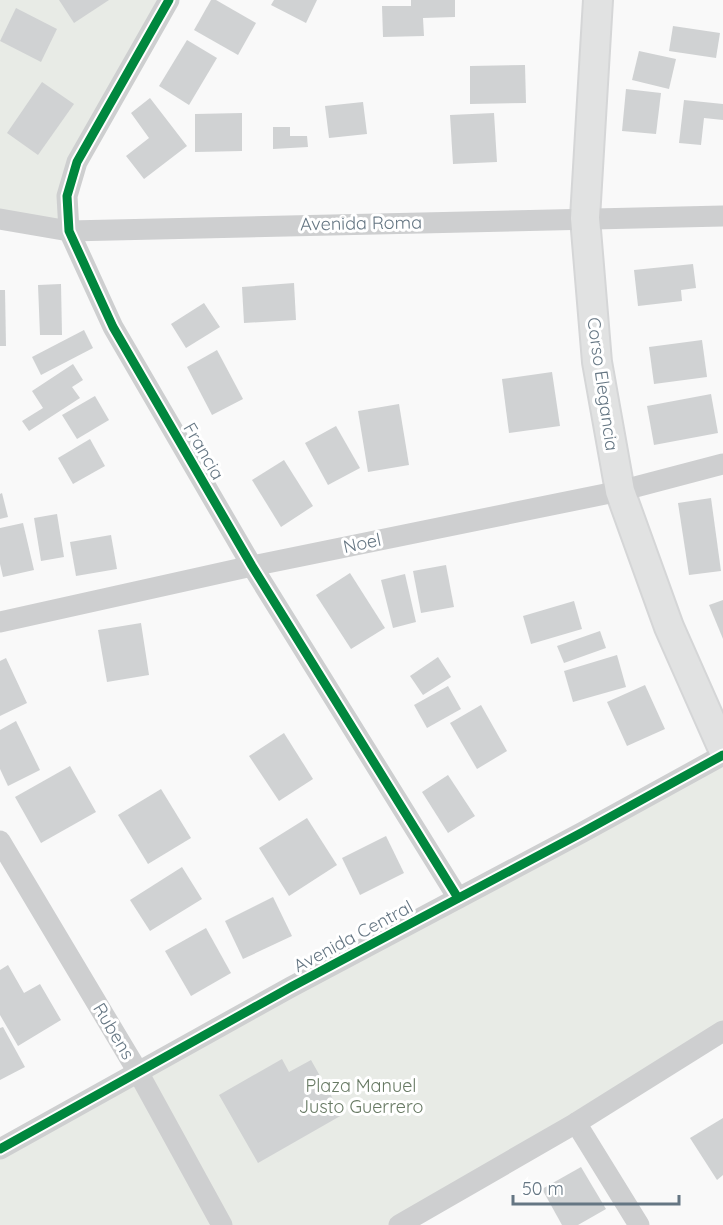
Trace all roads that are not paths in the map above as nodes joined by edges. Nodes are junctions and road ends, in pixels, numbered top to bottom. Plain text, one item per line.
1 (169, 0) edge
2 (598, 0) edge
3 (723, 216) edge
4 (585, 218) junction
5 (0, 219) edge
6 (69, 231) junction
7 (723, 464) edge
8 (620, 491) junction
9 (252, 566) junction
10 (0, 622) edge
11 (723, 749) edge
12 (723, 755) edge
13 (0, 841) edge
14 (458, 898) junction
15 (723, 1031) edge
16 (138, 1072) junction
17 (576, 1123) junction
18 (0, 1149) edge
19 (222, 1225) edge
20 (399, 1225) edge
21 (639, 1225) edge

1 - 6 street, Francia
2 - 4 main road, Corso Elegancia
3 - 4 street, Avenida Roma
4 - 6 street, Avenida Roma
4 - 8 main road, Corso Elegancia
5 - 6 street, Avenida Roma
6 - 9 street, Francia
7 - 8 street, Noel
8 - 9 street, Noel
8 - 11 main road, Corso Elegancia
9 - 10 street, Noel
9 - 14 street, Francia
12 - 14 street, Avenida Central
13 - 16 street, Rubens
14 - 16 street, Avenida Central
15 - 17 street
16 - 18 street, Avenida Central
16 - 19 street, Rubens
17 - 20 street
17 - 21 street

